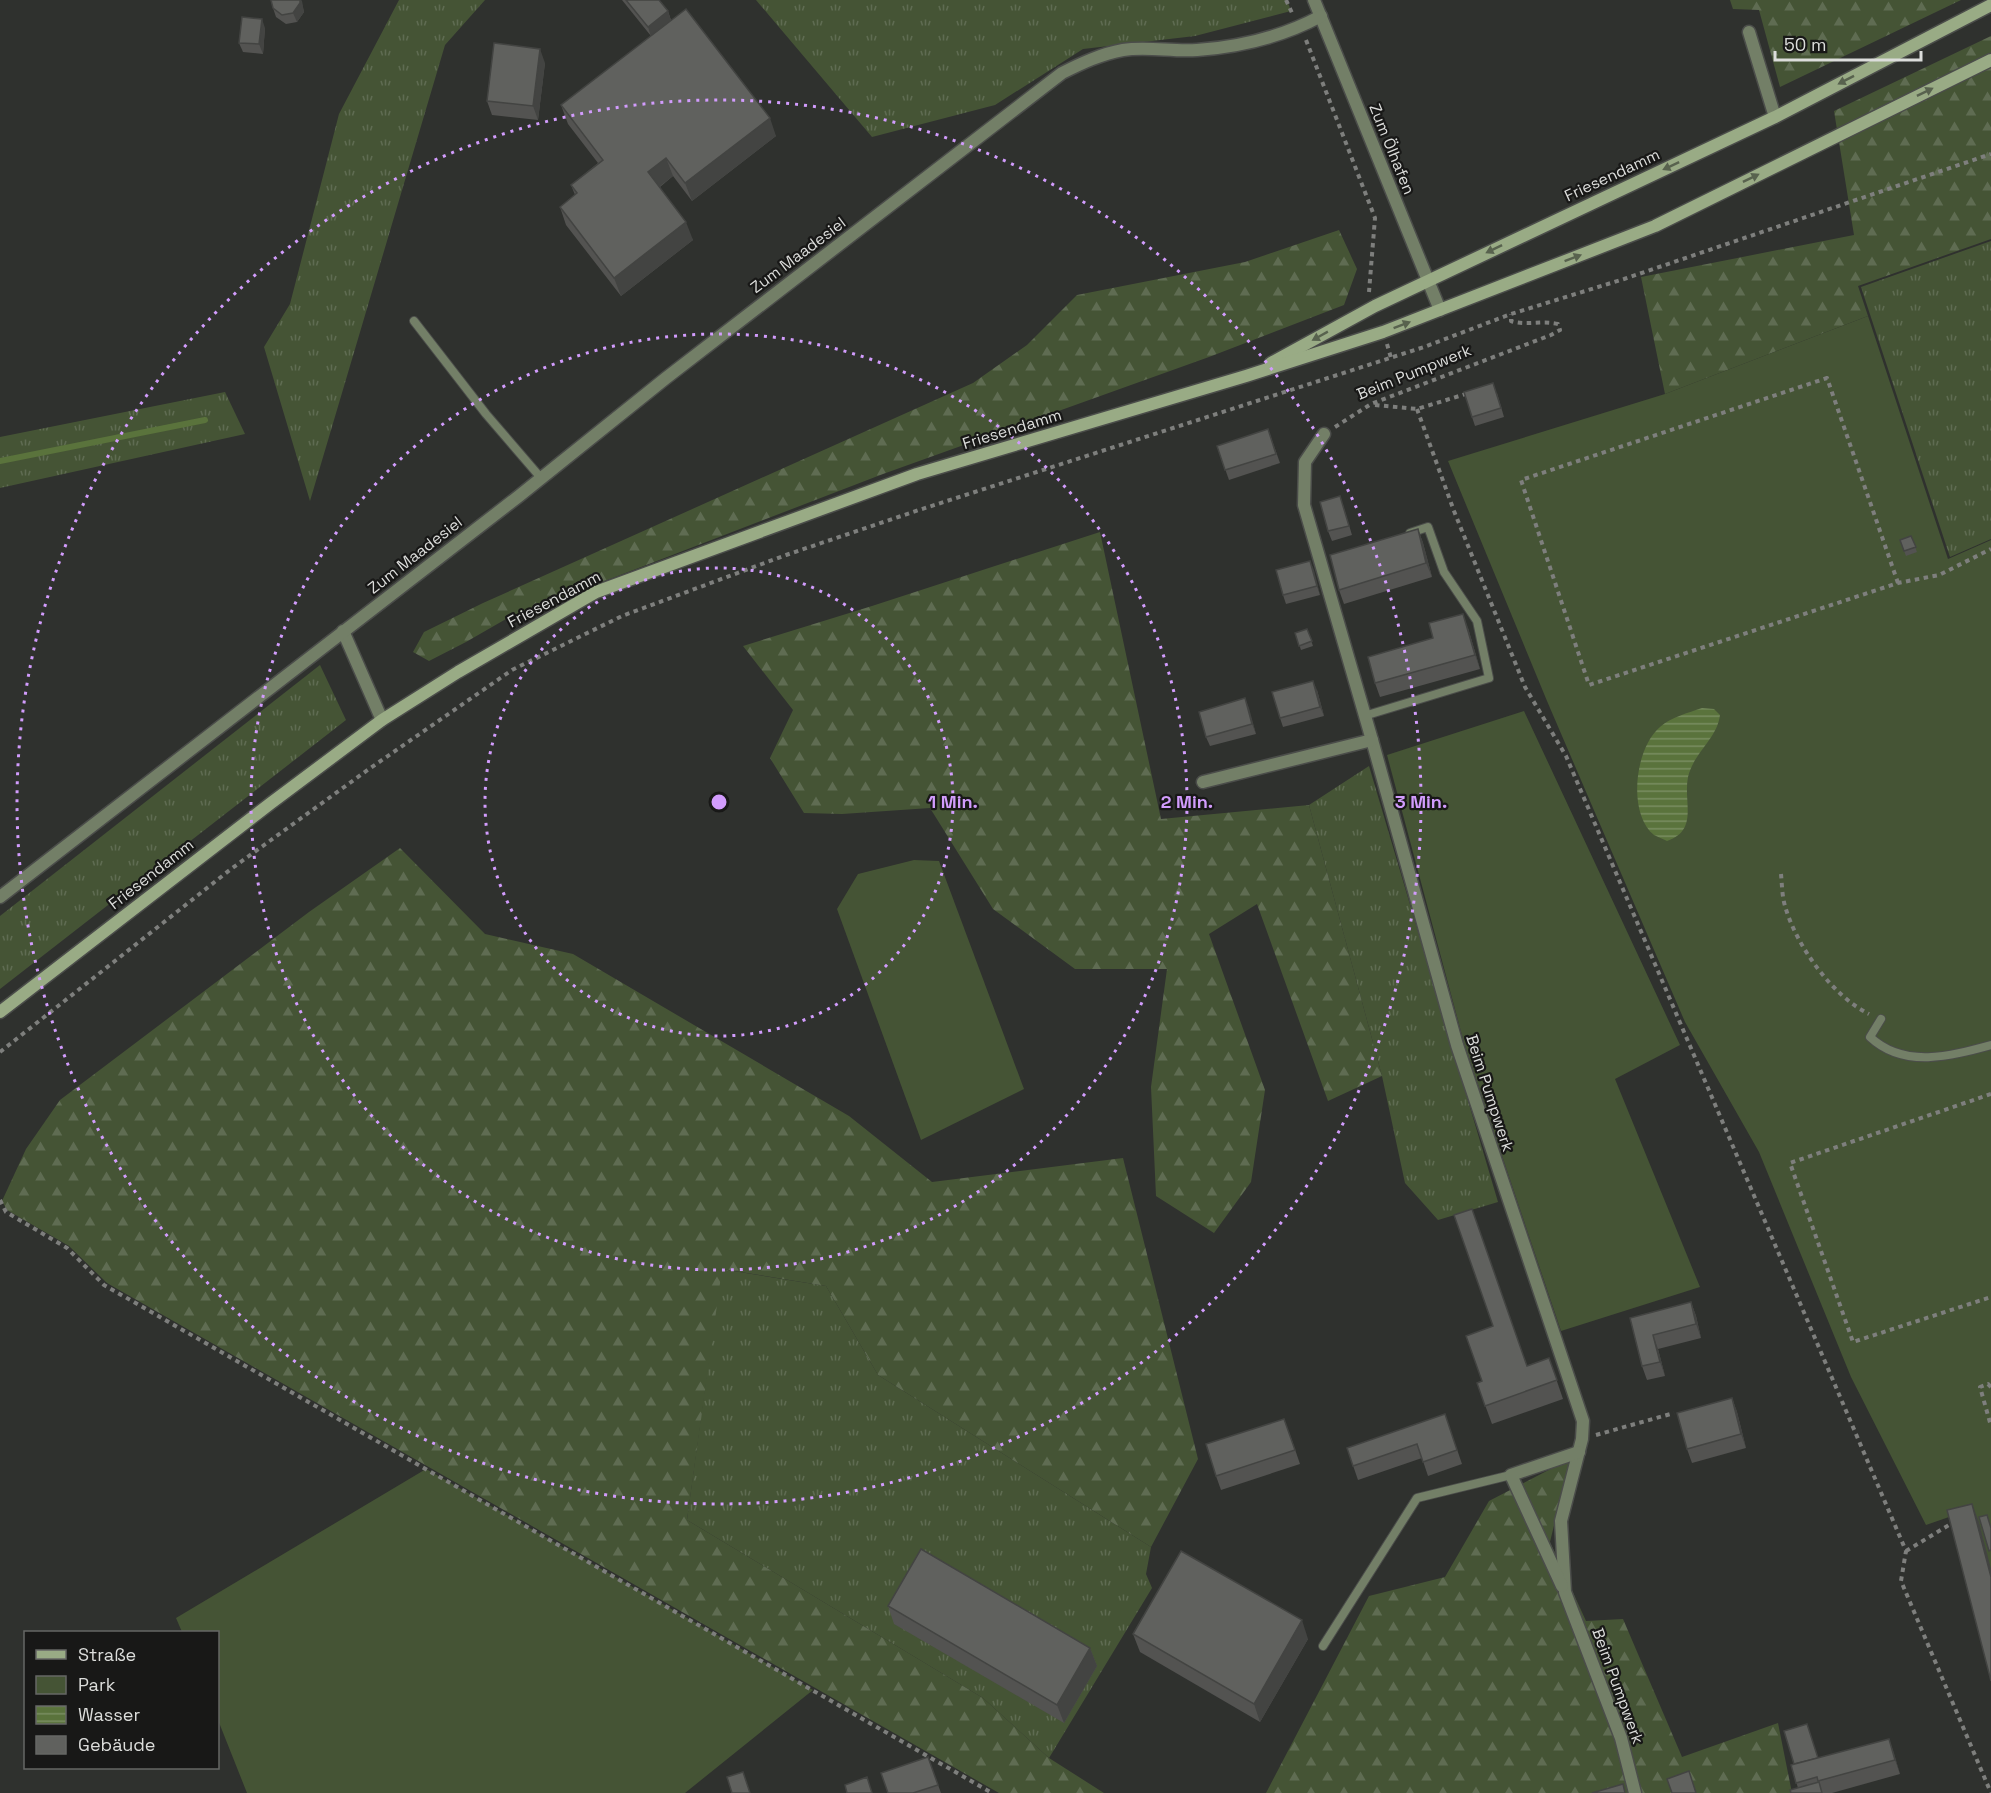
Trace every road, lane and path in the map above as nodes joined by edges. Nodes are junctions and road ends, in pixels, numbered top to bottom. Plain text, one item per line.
1 (1286, 0) edge
2 (1314, 0) edge
3 (1991, 5) edge
4 (1321, 16) junction
5 (1300, 27) junction
6 (1749, 32) dead end
7 (1991, 60) edge
8 (1775, 117) junction
9 (1991, 154) edge
10 (1428, 281) junction
11 (1375, 306) junction
12 (1440, 310) junction
13 (1511, 314) junction
14 (414, 321) dead end
15 (1383, 332) junction
16 (1391, 358) junction
17 (1246, 376) junction
18 (1471, 392) edge
19 (1371, 404) junction
20 (1417, 409) junction
21 (1324, 434) joint
22 (541, 478) junction
23 (1406, 534) edge
24 (1991, 549) edge
25 (1898, 583) junction
26 (343, 632) junction
27 (1364, 716) junction
28 (382, 720) junction
29 (1372, 740) junction
30 (1203, 782) dead end
31 (1781, 874) dead end
32 (0, 897) edge
33 (0, 1012) edge
34 (1881, 1019) joint
35 (1991, 1045) edge
36 (0, 1052) edge
37 (1991, 1094) edge
38 (0, 1200) edge
39 (1991, 1297) edge
40 (1991, 1388) edge
41 (1674, 1413) dead end
42 (1991, 1426) edge
43 (1582, 1438) junction
44 (1579, 1452) junction
45 (1511, 1475) junction
46 (1962, 1520) edge
47 (1906, 1551) junction
48 (1565, 1592) junction
49 (1323, 1646) dead end
50 (992, 1793) edge
51 (1635, 1793) edge
52 (1991, 1793) edge

1 - 5 path
2 - 4 street, Zum Ölhafen
3 -> 8 main road, Friesendamm
4 - 5 street, Zum Maadesiel
4 - 10 street, Zum Ölhafen
5 - 11 path
5 - 22 street, Zum Maadesiel
6 - 8 street
12 -> 7 main road, Friesendamm
8 -> 10 main road, Friesendamm
9 - 13 path
10 - 11 main road, Friesendamm
10 - 12 street, Zum Ölhafen
11 -> 17 main road, Friesendamm
15 -> 12 main road, Friesendamm
13 - 16 path
13 - 19 path, Beim Pumpwerk
14 - 22 lane
15 - 16 path
15 - 17 main road, Friesendamm
16 - 36 path
17 - 28 main road, Friesendamm
18 - 20 path
19 - 20 path
19 - 21 path, Beim Pumpwerk
20 - 47 path
21 - 27 street, Beim Pumpwerk
22 - 26 street, Zum Maadesiel
23 - 27 lane
24 - 25 path
25 - 25 path
26 - 28 street
26 - 32 street, Zum Maadesiel
27 - 29 street, Beim Pumpwerk
28 - 33 main road, Friesendamm
29 - 30 street
29 - 43 street, Beim Pumpwerk
31 - 34 path
34 - 35 lane
37 - 39 path
38 - 50 path
40 - 42 path
41 - 43 path
43 - 44 street, Beim Pumpwerk
44 - 45 street
44 - 48 street, Beim Pumpwerk
45 - 48 street, Beim Pumpwerk
45 - 49 lane
46 - 47 path
47 - 52 path
48 - 51 street, Beim Pumpwerk

